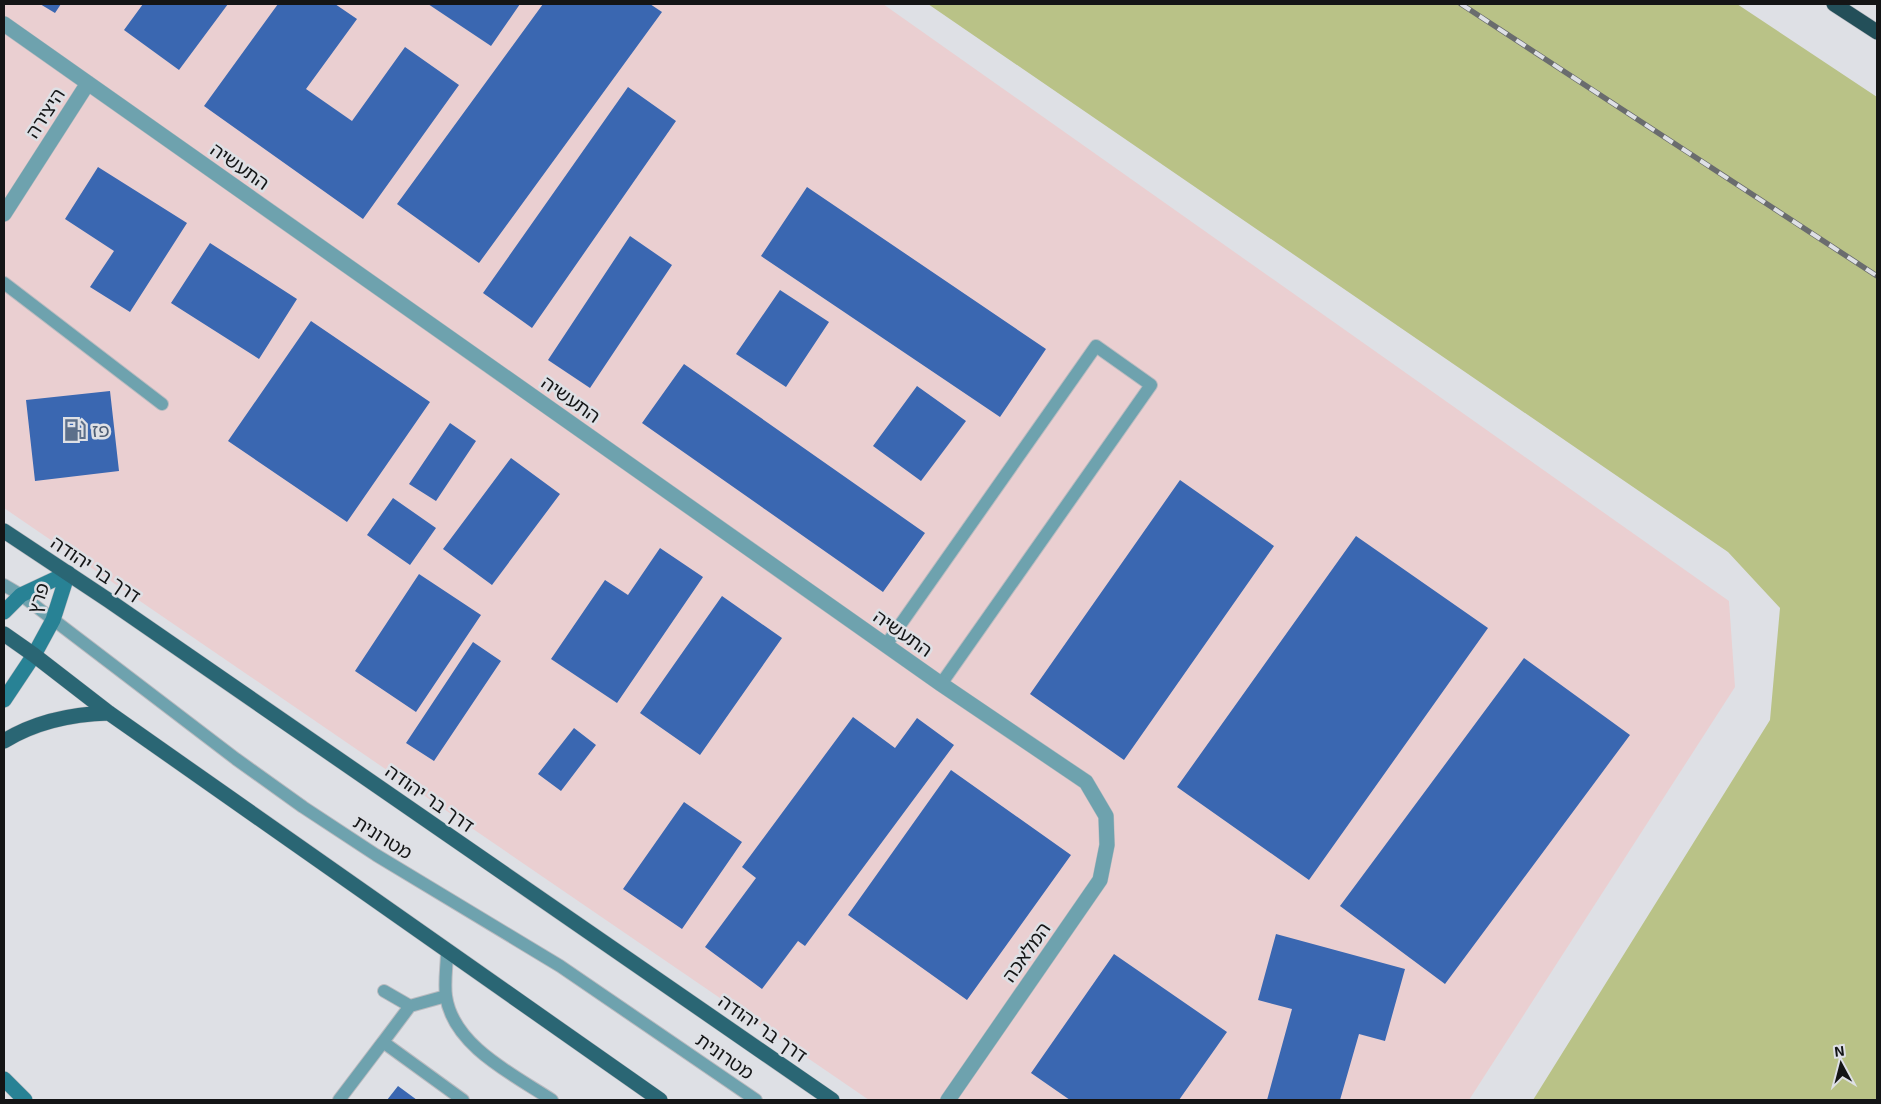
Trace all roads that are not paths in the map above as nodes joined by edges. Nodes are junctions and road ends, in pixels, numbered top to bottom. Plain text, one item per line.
1 (1834, 4) edge
2 (4, 24) edge
3 (1877, 32) edge
4 (88, 83) junction
5 (4, 214) edge
6 (4, 283) edge
7 (162, 404) dead end
8 (4, 531) edge
9 (68, 572) junction
10 (4, 585) edge
11 (20, 595) junction
12 (4, 612) edge
13 (53, 620) junction
14 (4, 634) edge
15 (886, 645) junction
16 (34, 655) junction
17 (941, 684) junction
18 (4, 700) edge
19 (108, 712) junction
20 (4, 741) edge
21 (1106, 816) joint
22 (447, 950) junction
23 (384, 991) dead end
24 (446, 996) junction
25 (410, 1006) junction
26 (383, 1042) junction
27 (4, 1079) edge
28 (25, 1100) edge
29 (339, 1100) edge
30 (463, 1100) edge
31 (552, 1100) edge
32 (660, 1100) edge
33 (756, 1100) edge
34 (832, 1100) edge
35 (948, 1100) edge

1 - 3 highway
2 - 4 street, התעשיה
4 - 5 street, היצירה
4 - 15 street, התעשיה
6 - 7 lane
8 - 9 main road, דרך בר יהודה
9 - 11 main road, פרץ
9 - 13 main road, פרץ
9 - 34 main road, דרך בר יהודה
10 - 11 lane, מטרונית
11 - 12 main road, פרץ
11 - 13 lane, מטרונית
13 - 16 main road, פרץ
13 - 33 lane, מטרונית
14 - 16 main road
15 - 17 street, התעשיה
15 - 17 lane
16 - 18 main road, פרץ
16 - 19 main road
17 - 21 street, התעשיה
19 - 20 main road
19 - 22 main road
21 - 35 street, המלאכה
22 - 24 lane
22 - 32 main road
23 - 25 lane
24 - 25 lane
24 - 31 lane
25 - 26 lane
26 - 29 lane
26 - 30 lane
27 - 28 main road

